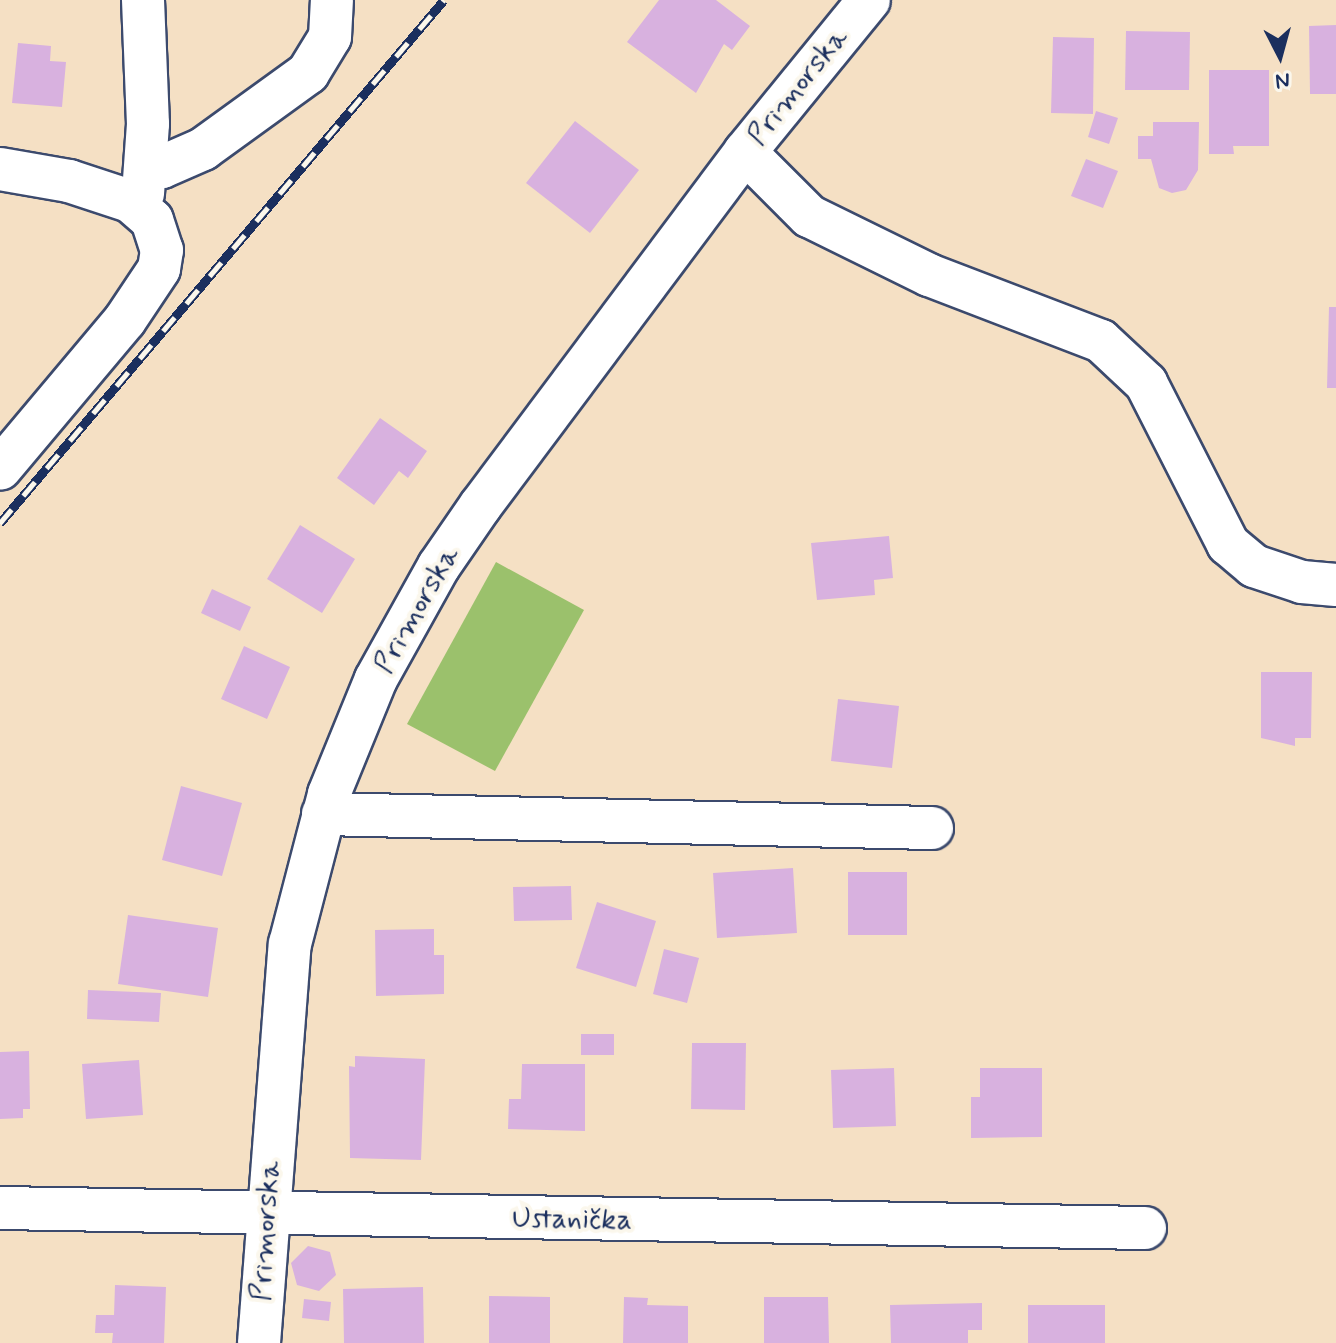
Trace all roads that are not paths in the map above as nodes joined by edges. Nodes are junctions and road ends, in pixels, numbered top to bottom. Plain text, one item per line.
1 (143, 0) edge
2 (332, 0) edge
3 (869, 0) edge
4 (745, 152) junction
5 (0, 169) edge
6 (135, 190) junction
7 (0, 469) edge
8 (1336, 585) edge
9 (323, 814) junction
10 (932, 828) dead end
11 (0, 1208) edge
12 (265, 1215) junction
13 (1145, 1228) dead end
14 (259, 1343) edge

1 - 6 street
2 - 6 street
3 - 4 street, Primorska
4 - 8 street
4 - 9 street, Primorska
5 - 6 street
6 - 7 street
9 - 10 street
9 - 12 street, Primorska
11 - 12 street, Ustanička
12 - 13 street, Ustanička
12 - 14 street, Primorska

